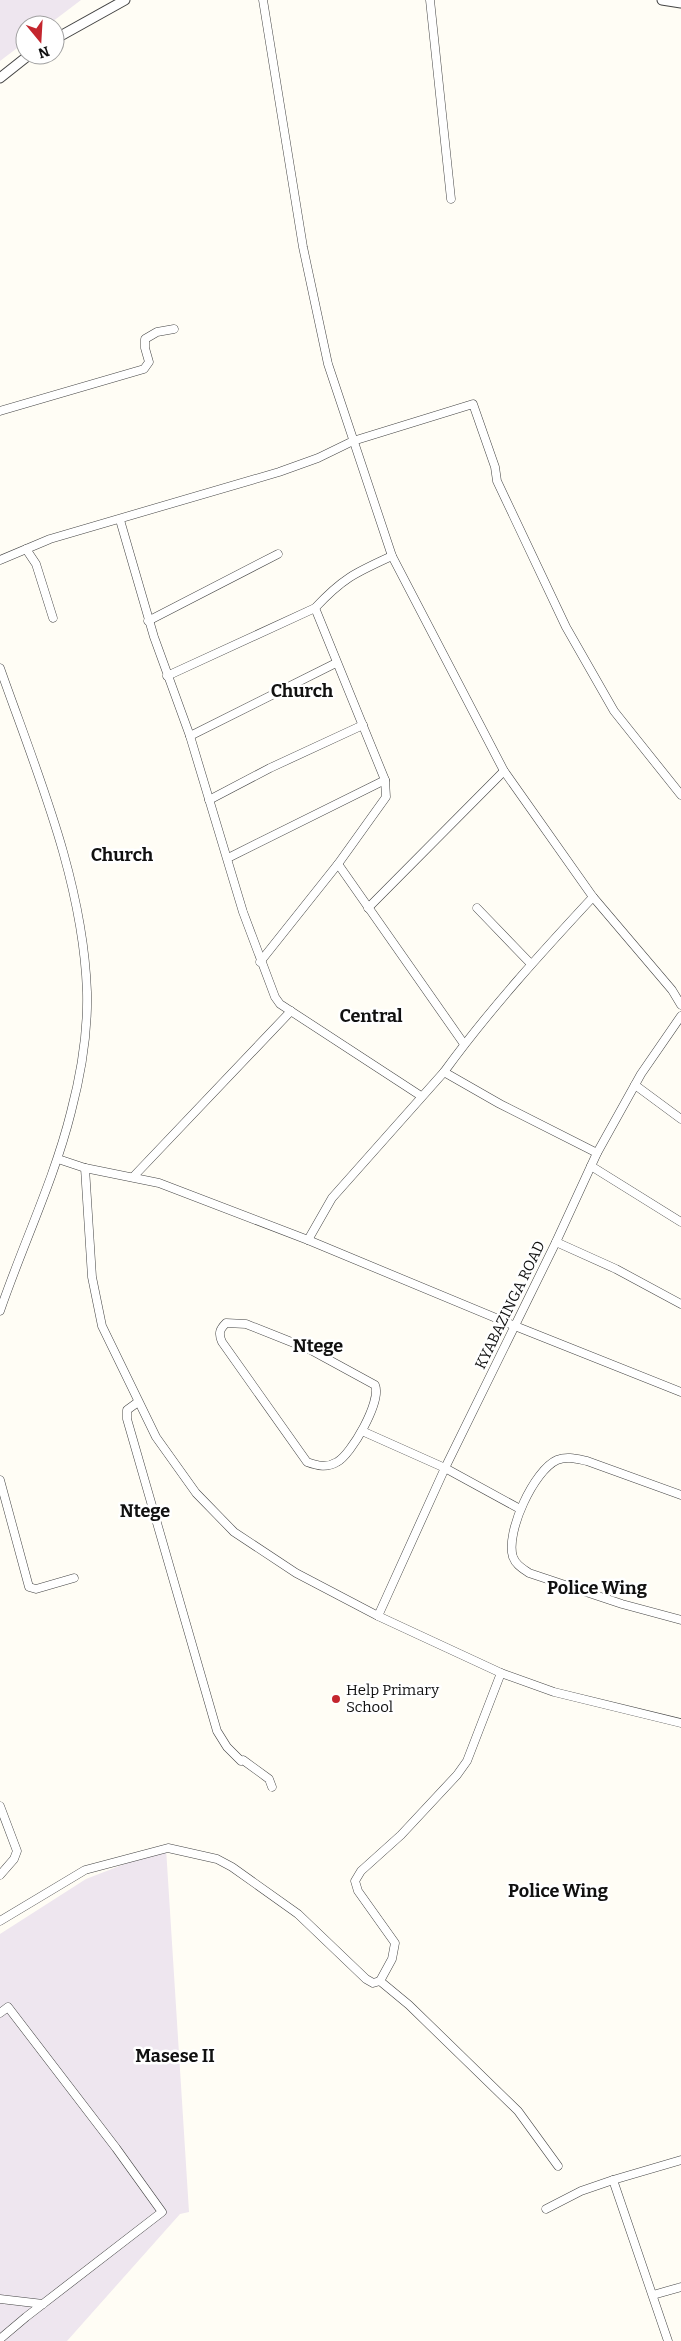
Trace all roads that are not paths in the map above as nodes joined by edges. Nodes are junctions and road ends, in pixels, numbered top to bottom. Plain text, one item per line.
1 (125, 0) edge
2 (263, 0) edge
3 (430, 0) edge
4 (662, 0) edge
5 (681, 3) edge
6 (65, 33) edge
7 (17, 65) edge
8 (0, 78) edge
9 (451, 199) dead end
10 (174, 329) dead end
11 (0, 411) edge
12 (353, 441) junction
13 (120, 520) junction
14 (26, 549) junction
15 (278, 554) dead end
16 (392, 556) junction
17 (0, 560) edge
18 (315, 608) junction
19 (53, 618) dead end
20 (148, 621) junction
21 (336, 663) junction
22 (0, 668) edge
23 (167, 676) junction
24 (2, 683) edge
25 (362, 726) junction
26 (190, 736) junction
27 (504, 771) junction
28 (385, 780) junction
29 (681, 795) edge
30 (208, 800) junction
31 (228, 858) junction
32 (338, 864) junction
33 (594, 897) junction
34 (368, 908) junction
35 (477, 908) dead end
36 (260, 962) junction
37 (531, 964) junction
38 (681, 1005) edge
39 (291, 1011) junction
40 (681, 1016) edge
41 (464, 1044) junction
42 (444, 1072) junction
43 (634, 1085) junction
44 (421, 1096) junction
45 (681, 1120) edge
46 (597, 1153) junction
47 (58, 1159) junction
48 (591, 1166) junction
49 (85, 1168) junction
50 (133, 1177) junction
51 (681, 1222) edge
52 (308, 1240) junction
53 (556, 1242) junction
54 (681, 1304) edge
55 (0, 1311) edge
56 (515, 1326) junction
57 (681, 1392) edge
58 (138, 1402) junction
59 (362, 1431) junction
60 (446, 1468) junction
61 (0, 1480) edge
62 (681, 1495) edge
63 (520, 1510) junction
64 (74, 1578) dead end
65 (378, 1616) junction
66 (681, 1620) edge
67 (501, 1673) junction
68 (681, 1724) edge
69 (272, 1787) dead end
70 (0, 1806) edge
71 (0, 1875) edge
72 (0, 1921) edge
73 (380, 1981) junction
74 (0, 2013) edge
75 (681, 2160) edge
76 (558, 2166) dead end
77 (613, 2180) junction
78 (546, 2209) dead end
79 (681, 2287) edge
80 (653, 2296) junction
81 (0, 2298) edge
82 (43, 2304) junction
83 (0, 2339) edge
84 (668, 2341) edge

1 - 6 street
2 - 12 street
3 - 9 street
4 - 5 street
7 - 8 street
10 - 11 street
12 - 13 street
12 - 16 street
12 - 29 street
13 - 14 street
13 - 20 street
14 - 17 street
14 - 19 street
15 - 20 street
16 - 18 street
16 - 27 street
18 - 21 street
18 - 23 street
20 - 23 street
21 - 25 street
21 - 26 street
22 - 24 street
23 - 26 street
24 - 47 street
25 - 28 street
25 - 30 street
26 - 30 street
27 - 33 street
27 - 34 street
28 - 31 street
28 - 32 street
30 - 31 street
31 - 36 street
32 - 34 street
32 - 36 street
33 - 37 street
33 - 38 street
34 - 41 street
35 - 37 street
36 - 39 street
37 - 41 street
39 - 44 street
39 - 50 street
40 - 43 street, KYABAZINGA ROAD
41 - 42 street
42 - 44 street
42 - 46 street
43 - 45 street
43 - 46 street, KYABAZINGA ROAD
44 - 52 street
46 - 48 street, KYABAZINGA ROAD
47 - 49 street
47 - 55 street
48 - 51 street
48 - 53 street, KYABAZINGA ROAD
49 - 50 street
49 - 58 street
50 - 52 street
52 - 56 street
53 - 54 street
53 - 56 street, KYABAZINGA ROAD
56 - 57 street
56 - 60 street, KYABAZINGA ROAD
58 - 65 street
58 - 69 street
59 - 59 street
59 - 60 street
60 - 63 street
60 - 65 street, KYABAZINGA ROAD
61 - 64 street
62 - 63 street
63 - 66 street
65 - 67 street
67 - 68 street
67 - 73 street
70 - 71 street
72 - 73 street
73 - 76 street
74 - 82 street
75 - 77 street
77 - 78 street
77 - 80 street
79 - 80 street
80 - 84 street
81 - 82 street
82 - 83 street

